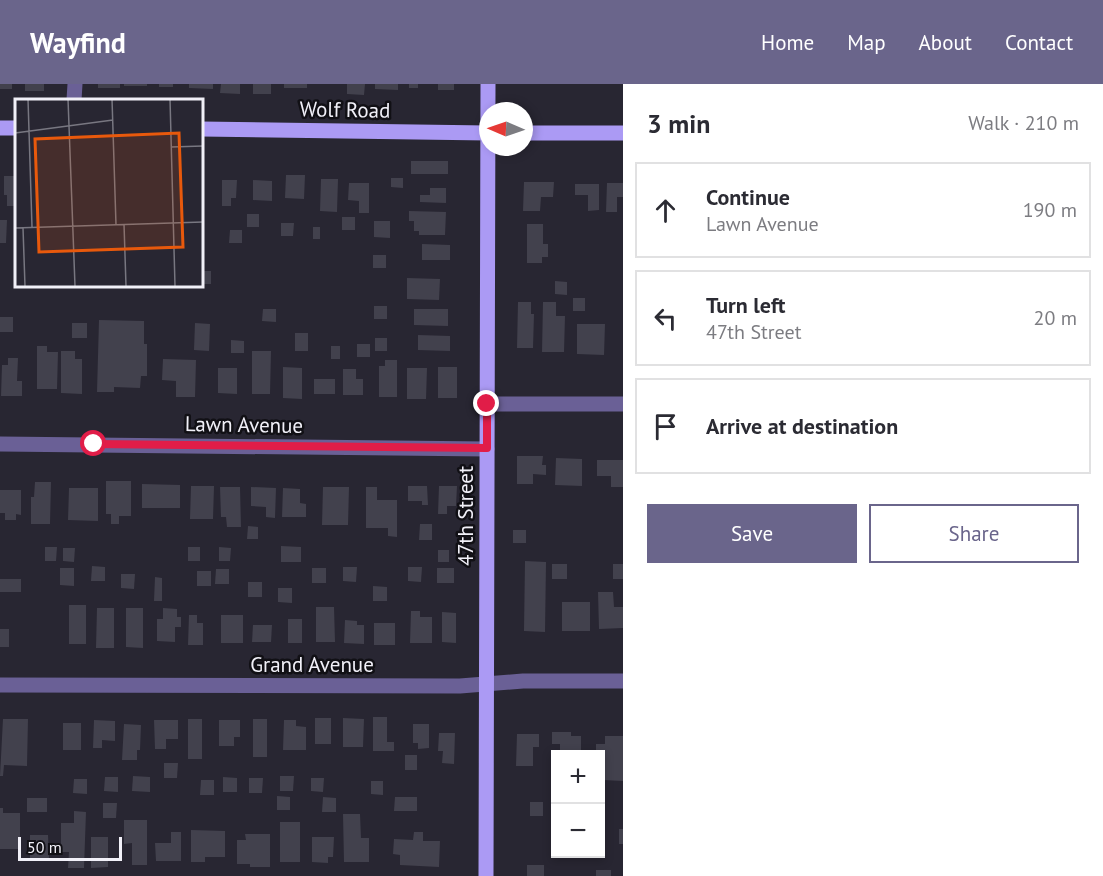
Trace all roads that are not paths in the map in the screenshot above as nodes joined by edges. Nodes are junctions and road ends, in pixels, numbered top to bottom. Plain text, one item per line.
1 (488, 84) edge
2 (488, 102) edge
3 (202, 129) edge
4 (479, 133) edge
5 (533, 133) edge
6 (623, 133) edge
7 (488, 156) edge
8 (487, 404) junction
9 (623, 404) edge
10 (0, 444) edge
11 (487, 448) junction
12 (623, 681) edge
13 (486, 683) junction
14 (0, 685) edge
15 (486, 876) edge

1 - 2 main road, 47th Street
3 - 4 main road, Wolf Road
5 - 6 main road
7 - 8 main road, 47th Street
8 - 9 street
8 - 11 main road, 47th Street
10 - 11 street, Lawn Avenue
11 - 13 main road, 47th Street
12 - 13 street, Grand Avenue
13 - 14 street, Grand Avenue
13 - 15 main road, 47th Street

